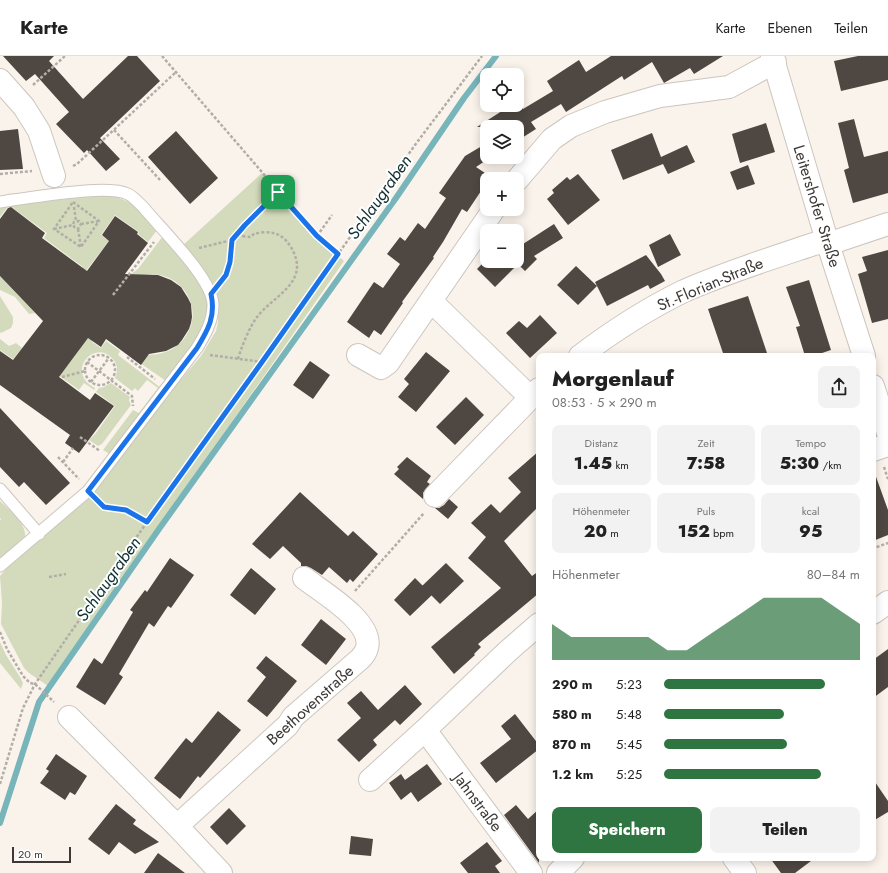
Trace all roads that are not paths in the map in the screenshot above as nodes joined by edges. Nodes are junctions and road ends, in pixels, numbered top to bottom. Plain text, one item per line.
1 (773, 59) edge
2 (0, 80) edge
3 (524, 172) edge
4 (54, 176) road end
5 (0, 202) edge
6 (489, 216) edge
7 (888, 224) edge
8 (828, 244) junction
9 (431, 301) junction
10 (584, 353) edge
11 (863, 353) edge
12 (358, 355) dead end
13 (535, 393) edge
14 (876, 395) edge
15 (888, 433) edge
16 (888, 445) edge
17 (876, 449) edge
18 (0, 489) edge
19 (435, 496) road end
20 (39, 534) junction
21 (0, 566) edge
22 (304, 578) dead end
23 (888, 602) edge
24 (876, 611) edge
25 (536, 627) edge
26 (69, 717) dead end
27 (425, 730) junction
28 (370, 780) dead end
29 (177, 826) junction
30 (570, 861) edge
31 (736, 861) edge
32 (221, 873) edge
33 (531, 873) edge
34 (558, 873) edge
35 (745, 873) edge

1 - 3 street
1 - 8 street, Leitershofer Straße
2 - 4 street
5 - 20 lane
6 - 9 street
7 - 8 street, St.-Florian-Straße
8 - 10 street, St.-Florian-Straße
8 - 11 street, Leitershofer Straße
9 - 12 street
9 - 13 street
13 - 19 street
14 - 15 street
16 - 17 street
18 - 20 lane
20 - 21 lane
22 - 29 street, Beethovenstraße
23 - 24 street
25 - 27 street
26 - 29 street
27 - 28 street
27 - 33 street, Jahnstraße
29 - 32 street
30 - 34 street
31 - 35 street

